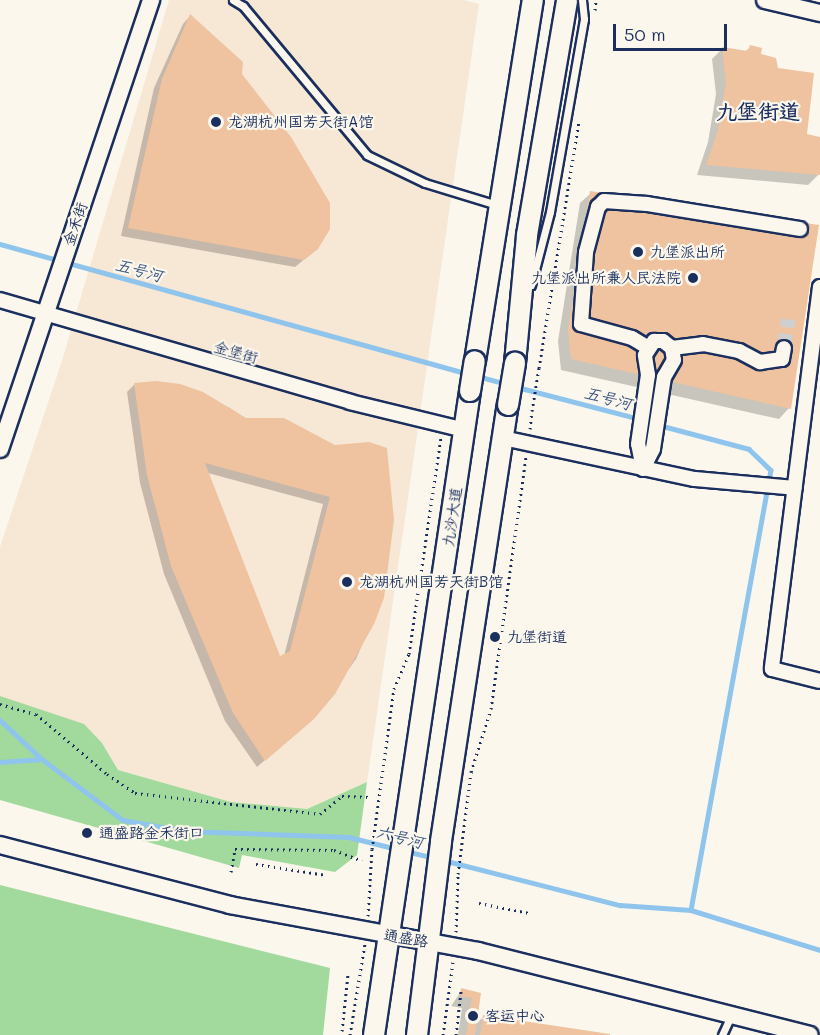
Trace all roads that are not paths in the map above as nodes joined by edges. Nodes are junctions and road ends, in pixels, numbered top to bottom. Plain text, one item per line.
1 (151, 0) edge
2 (233, 0) edge
3 (532, 0) edge
4 (567, 0) edge
5 (582, 0) edge
6 (765, 0) edge
7 (820, 13) edge
8 (500, 206) junction
9 (800, 230) dead end
10 (820, 287) edge
11 (0, 300) edge
12 (44, 313) junction
13 (519, 328) junction
14 (647, 347) junction
15 (672, 348) junction
16 (784, 348) dead end
17 (465, 429) junction
18 (503, 438) junction
19 (0, 449) edge
20 (643, 469) junction
21 (795, 488) junction
22 (820, 681) edge
23 (0, 845) edge
24 (388, 935) junction
25 (430, 942) junction
26 (731, 1016) junction
27 (374, 1035) edge
28 (417, 1035) edge
29 (722, 1035) edge
30 (810, 1035) edge

1 - 12 street, 金禾街
2 - 8 lane
3 - 8 main road, 九沙大道
4 - 13 main road
5 - 13 lane
6 - 7 street
8 - 17 main road, 九沙大道, bridge
9 - 14 street
10 - 21 street
11 - 12 street, 金堡街
12 - 17 street, 金堡街
12 - 19 street, 金禾街
13 - 18 main road, bridge
14 - 15 street
14 - 20 street
15 - 16 street
15 - 20 street
17 - 24 main road, 九沙大道
18 - 20 street
18 - 25 main road
20 - 21 street
21 - 22 street
23 - 24 street, 通盛路
24 - 25 street, 通盛路
24 - 27 main road, 九沙大道
25 - 26 street, 通盛路
25 - 28 main road
26 - 29 lane
26 - 30 street, 通盛路

